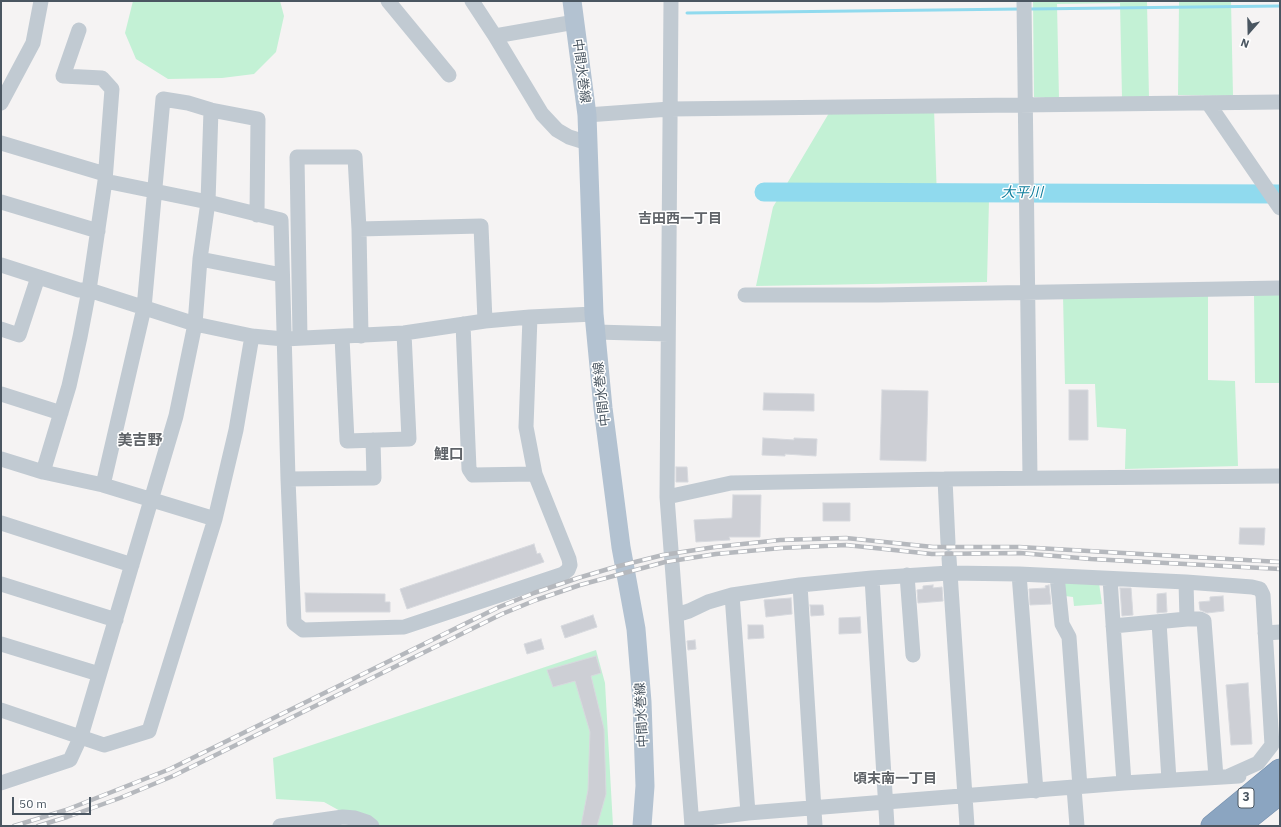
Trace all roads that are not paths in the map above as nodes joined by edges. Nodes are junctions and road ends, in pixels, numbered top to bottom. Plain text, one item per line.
1 (41, 1) edge
2 (388, 1) edge
3 (472, 1) edge
4 (572, 1) edge
5 (671, 1) edge
6 (1024, 1) edge
7 (575, 22) junction
8 (79, 30) dead end
9 (495, 36) junction
10 (448, 75) dead end
11 (1280, 102) edge
12 (1, 103) edge
13 (1208, 103) junction
14 (1025, 104) junction
15 (670, 109) junction
16 (211, 110) junction
17 (587, 115) junction
18 (1, 143) edge
19 (588, 143) junction
20 (105, 178) junction
21 (154, 191) junction
22 (1, 202) edge
23 (208, 202) junction
24 (1280, 208) edge
25 (257, 215) junction
26 (359, 229) junction
27 (98, 231) junction
28 (200, 259) junction
29 (1, 265) edge
30 (282, 275) junction
31 (38, 277) junction
32 (1280, 288) edge
33 (89, 290) junction
34 (1027, 292) junction
35 (745, 295) dead end
36 (144, 308) junction
37 (530, 317) junction
38 (485, 321) junction
39 (595, 323) junction
40 (194, 324) junction
41 (463, 324) junction
42 (1, 329) edge
43 (404, 333) junction
44 (668, 334) junction
45 (252, 336) junction
46 (361, 336) junction
47 (342, 337) junction
48 (300, 338) junction
49 (284, 339) junction
50 (1, 394) edge
51 (61, 413) junction
52 (373, 440) junction
53 (1, 459) edge
54 (43, 472) junction
55 (535, 474) junction
56 (1280, 476) edge
57 (1030, 478) junction
58 (945, 479) junction
59 (288, 480) junction
60 (103, 485) junction
61 (667, 497) junction
62 (152, 501) junction
63 (214, 519) junction
64 (1, 523) edge
65 (949, 558) junction
66 (132, 565) junction
67 (1019, 574) junction
68 (906, 575) junction
69 (1057, 576) junction
70 (872, 578) junction
71 (1110, 579) junction
72 (1186, 582) junction
73 (1, 584) edge
74 (800, 585) junction
75 (732, 595) junction
76 (676, 615) junction
77 (1187, 619) junction
78 (116, 620) junction
79 (1159, 622) junction
80 (1113, 626) junction
81 (1280, 632) edge
82 (1265, 633) junction
83 (1, 644) edge
84 (913, 655) dead end
85 (99, 674) junction
86 (1, 710) edge
87 (81, 736) junction
88 (1280, 762) edge
89 (1280, 770) edge
90 (1222, 776) junction
91 (4, 780) edge
92 (1169, 780) junction
93 (1124, 784) junction
94 (644, 786) junction
95 (1077, 788) junction
96 (1036, 791) junction
97 (1280, 793) edge
98 (964, 797) junction
99 (885, 803) junction
100 (813, 808) junction
101 (748, 813) junction
102 (692, 823) edge
103 (280, 826) edge
104 (372, 826) edge
105 (642, 826) edge
106 (653, 826) edge
107 (815, 826) edge
108 (887, 826) edge
109 (967, 826) edge
110 (1077, 826) edge
111 (1212, 826) edge
112 (1239, 826) edge

1 - 12 street
2 - 10 street
3 - 9 street
4 - 7 main road, 中間水巻線
5 - 15 street
6 - 14 street
7 - 9 street
7 - 17 main road, 中間水巻線
8 - 20 street
9 - 19 street
11 - 13 street
13 - 14 street
13 - 24 street
14 - 15 street
14 - 34 street
15 - 17 street
15 - 44 street
16 - 21 street
16 - 23 street
16 - 25 street
17 - 19 main road, 中間水巻線
18 - 20 street
19 - 39 main road, 中間水巻線
20 - 21 street
20 - 27 street
21 - 23 street
21 - 36 street
22 - 27 street
23 - 25 street
23 - 28 street
25 - 30 street
26 - 38 street
26 - 46 street
26 - 48 street
27 - 33 street
28 - 30 street
28 - 40 street
29 - 31 street
30 - 49 street
31 - 33 street
31 - 42 street
32 - 34 street
33 - 36 street
33 - 51 street
34 - 35 street
34 - 57 street
36 - 40 street
36 - 60 street
37 - 38 street
37 - 39 street
37 - 55 street
38 - 41 street
39 - 44 street
39 - 94 main road, 中間水巻線
40 - 45 street
40 - 62 street
41 - 43 street
41 - 55 street
43 - 46 street
43 - 52 street
44 - 61 street
45 - 49 street
45 - 63 street
46 - 47 street
47 - 48 street
47 - 52 street
48 - 49 street
49 - 59 street
50 - 51 street
51 - 54 street
52 - 59 street
53 - 54 street
54 - 60 street
55 - 59 street
56 - 57 street
57 - 58 street
58 - 61 street
58 - 65 street
60 - 62 street
61 - 76 street
62 - 63 street
62 - 66 street
63 - 87 street
64 - 66 street
65 - 67 street
65 - 68 street
65 - 98 street
66 - 78 street
67 - 69 street
67 - 96 street
68 - 70 street
68 - 84 street
69 - 71 street
69 - 95 street
70 - 74 street
70 - 99 street
71 - 72 street
71 - 80 street
72 - 77 street
72 - 82 street
73 - 78 street
74 - 75 street
74 - 100 street
75 - 76 street
75 - 101 street
76 - 102 street
77 - 79 street
77 - 90 street
78 - 85 street
79 - 80 street
79 - 92 street
80 - 93 street
81 - 82 street
82 - 90 street
83 - 85 street
85 - 87 street
86 - 87 street
87 - 91 street
88 - 90 street
89 - 111 highway, 3
90 - 92 street
92 - 93 street
93 - 95 street
94 - 105 main road, 中間水巻線
94 - 106 main road, 中間水巻線
95 - 96 street
95 - 110 street
96 - 98 street
97 - 112 highway, 3
98 - 99 street
98 - 109 street
99 - 100 street
99 - 108 street
100 - 101 street
100 - 107 street
101 - 102 street
103 - 104 street

